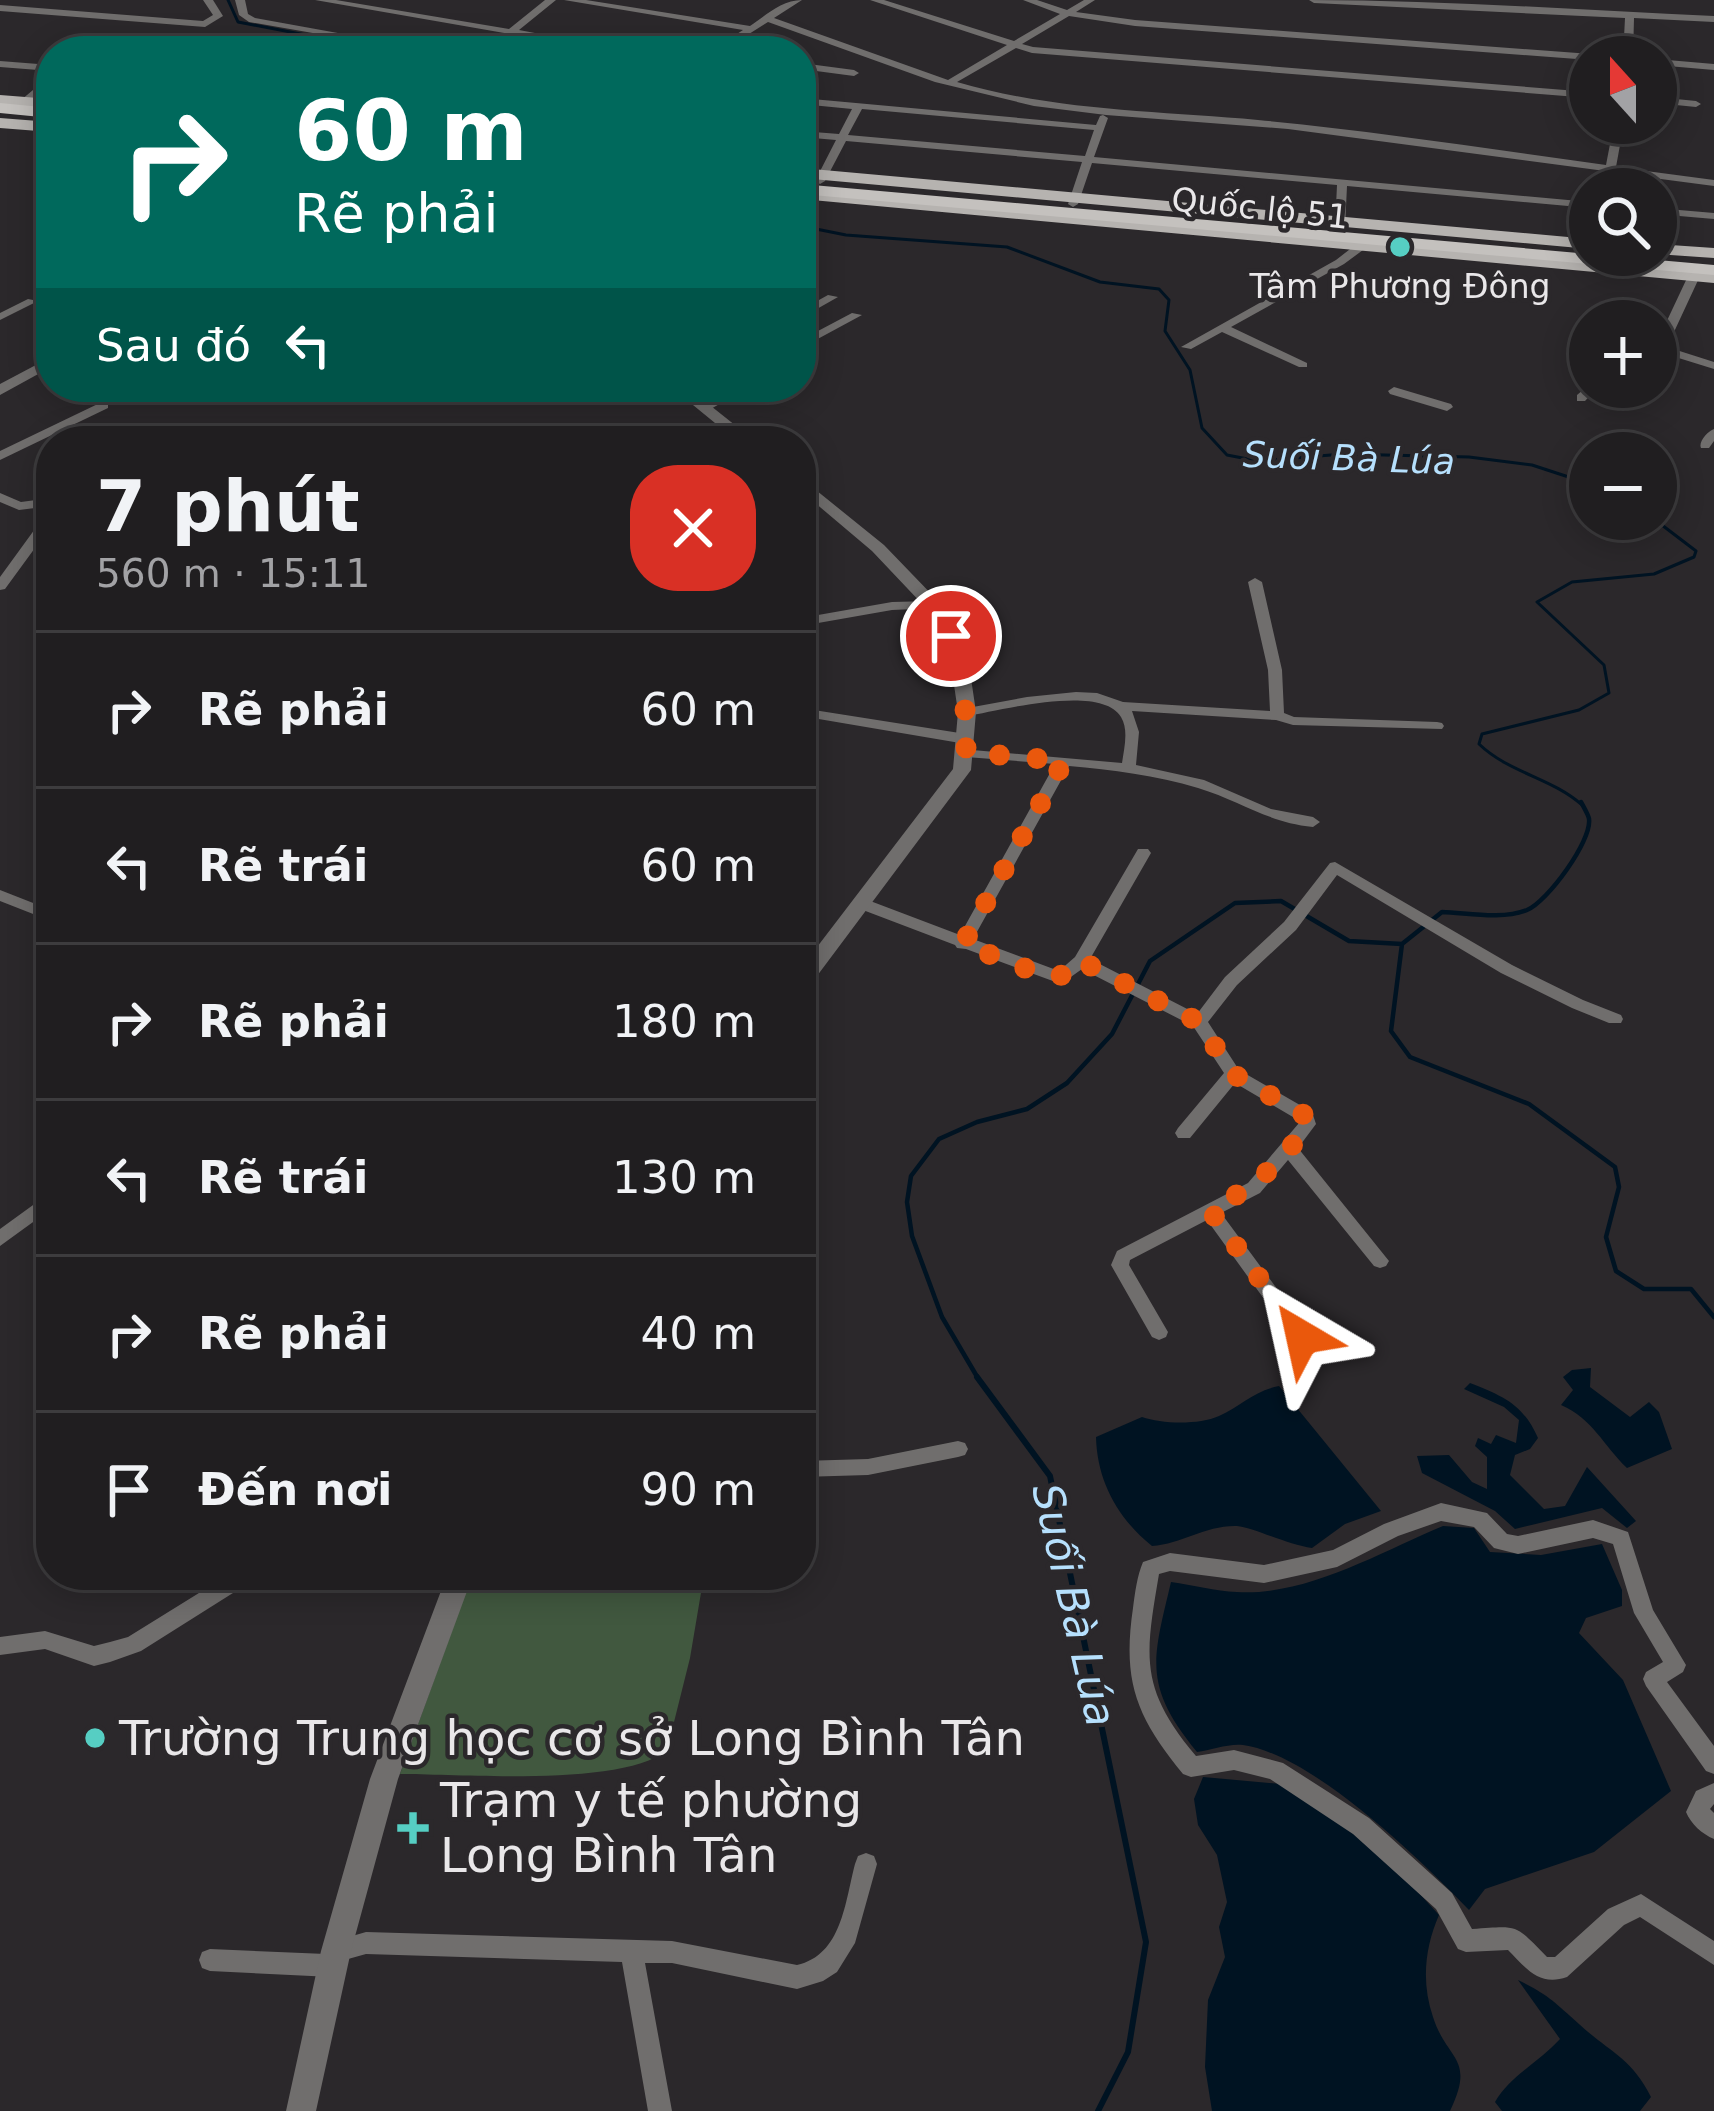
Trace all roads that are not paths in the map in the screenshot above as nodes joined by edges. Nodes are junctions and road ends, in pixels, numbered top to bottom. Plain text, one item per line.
1 (28, 0) edge
2 (128, 0) edge
3 (208, 0) edge
4 (240, 0) edge
5 (320, 0) edge
6 (551, 0) edge
7 (569, 0) edge
8 (796, 0) edge
9 (875, 0) edge
10 (1028, 0) edge
11 (1090, 0) edge
12 (1314, 0) edge
13 (0, 8) edge
14 (17, 9) junction
15 (1070, 14) junction
16 (1630, 14) junction
17 (110, 16) junction
18 (764, 18) junction
19 (1714, 19) edge
20 (0, 24) edge
21 (748, 28) junction
22 (511, 32) junction
23 (345, 36) edge
24 (535, 36) edge
25 (737, 36) edge
26 (786, 36) edge
27 (1629, 36) edge
28 (1009, 45) junction
29 (1569, 55) edge
30 (816, 56) edge
31 (816, 57) edge
32 (0, 64) edge
33 (1677, 64) edge
34 (36, 67) edge
35 (1714, 67) edge
36 (854, 73) dead end
37 (949, 83) junction
38 (36, 91) edge
39 (1569, 93) edge
40 (24, 102) junction
41 (816, 102) edge
42 (1677, 102) edge
43 (1696, 104) dead end
44 (858, 106) junction
45 (36, 108) edge
46 (0, 112) edge
47 (1105, 112) junction
48 (36, 115) edge
49 (1100, 128) junction
50 (816, 135) edge
51 (845, 138) junction
52 (1090, 159) junction
53 (1600, 168) edge
54 (816, 172) edge
55 (816, 177) edge
56 (1677, 179) edge
57 (1342, 182) junction
58 (1714, 183) edge
59 (816, 193) edge
60 (1075, 201) junction
61 (1569, 203) edge
62 (1677, 212) edge
63 (1714, 215) edge
64 (1340, 225) junction
65 (1360, 243) junction
66 (1569, 246) edge
67 (1677, 252) edge
68 (1677, 255) edge
69 (1714, 256) edge
70 (1569, 259) edge
71 (1677, 270) edge
72 (1677, 273) edge
73 (1714, 274) edge
74 (1694, 276) junction
75 (832, 297) dead end
76 (32, 301) dead end
77 (816, 306) edge
78 (1677, 310) edge
79 (856, 315) dead end
80 (0, 317) edge
81 (1221, 327) junction
82 (816, 337) edge
83 (1187, 347) dead end
84 (1677, 353) edge
85 (1303, 365) dead end
86 (1714, 366) edge
87 (36, 370) edge
88 (0, 390) edge
89 (1394, 391) dead end
90 (698, 402) edge
91 (714, 402) edge
92 (104, 405) dead end
93 (705, 407) junction
94 (1447, 407) dead end
95 (61, 426) edge
96 (728, 426) edge
97 (36, 438) edge
98 (0, 456) edge
99 (0, 497) edge
100 (816, 498) edge
101 (36, 504) edge
102 (19, 506) junction
103 (36, 519) edge
104 (36, 543) edge
105 (1255, 582) dead end
106 (0, 586) edge
107 (932, 605) junction
108 (816, 619) edge
109 (1122, 706) junction
110 (967, 712) junction
111 (816, 715) edge
112 (1277, 716) junction
113 (1437, 726) dead end
114 (966, 746) junction
115 (1064, 761) junction
116 (1128, 769) junction
117 (1313, 822) dead end
118 (1143, 853) dead end
119 (0, 895) edge
120 (860, 903) junction
121 (36, 910) edge
122 (963, 944) junction
123 (1081, 961) junction
124 (816, 962) edge
125 (1615, 1019) dead end
126 (1199, 1022) junction
127 (1233, 1074) junction
128 (1184, 1132) dead end
129 (1290, 1150) junction
130 (1210, 1210) junction
131 (36, 1211) edge
132 (0, 1239) edge
133 (1380, 1261) dead end
134 (1159, 1332) dead end
135 (1302, 1337) dead end
136 (958, 1449) dead end
137 (816, 1469) edge
138 (221, 1590) edge
139 (454, 1590) edge
140 (0, 1646) edge
141 (1714, 1764) edge
142 (1714, 1793) edge
143 (1714, 1828) edge
144 (866, 1864) dead end
145 (632, 1951) junction
146 (1714, 1954) edge
147 (334, 1958) junction
148 (210, 1960) dead end
149 (301, 2111) edge
150 (660, 2111) edge

1 - 14 street
2 - 17 street
3 - 17 street
4 - 23 street
5 - 22 street
6 - 22 street
7 - 21 street
8 - 18 street
9 - 28 street
10 - 15 street
11 - 15 street
12 - 16 street
13 - 14 street
14 - 17 street
14 - 20 street
15 - 28 street
15 - 29 street
16 - 19 street
16 - 27 street
18 - 21 street
18 - 26 street
21 - 25 street
22 - 24 street
28 - 37 street
28 - 39 street
30 - 37 street
31 - 36 street
32 - 34 street
33 - 35 street
37 - 47 street
38 - 40 street
40 - 45 main road
40 - 46 main road
41 - 44 street
42 - 43 street
44 - 49 street
44 - 51 street
46 - 48 main road
47 - 49 street
47 - 53 street
49 - 52 street
50 - 51 street
51 - 52 street
51 - 54 street
52 - 57 street
52 - 60 street
55 - 60 highway, Quốc lộ 51
56 - 58 street
57 - 61 street
57 - 64 street
59 - 65 main road, Quốc lộ 51
60 - 64 highway, Quốc lộ 51
62 - 63 street
64 - 66 highway, Quốc lộ 51
65 - 70 main road, Quốc lộ 51
65 - 81 street
67 - 69 main road
68 - 69 highway
71 - 73 highway, Quốc lộ 51
72 - 74 main road, Quốc lộ 51
73 - 74 main road, Quốc lộ 51
74 - 78 street
75 - 77 street
76 - 80 street
79 - 82 street
81 - 83 street
81 - 85 street
84 - 86 street
87 - 88 street
89 - 94 street
90 - 93 street
91 - 93 street
92 - 95 street
93 - 96 street
97 - 98 street
99 - 102 street
100 - 107 street
101 - 102 street
102 - 103 street
104 - 106 street
105 - 112 street
107 - 108 street
107 - 110 street
109 - 110 street
109 - 112 street
109 - 116 street
110 - 114 street
111 - 114 street
112 - 113 street
114 - 115 street
114 - 120 street
115 - 116 street
115 - 122 street
116 - 117 street
118 - 123 street
119 - 121 street
120 - 122 street
120 - 124 street
122 - 123 street
123 - 126 street
125 - 126 street
126 - 127 street
127 - 128 street
127 - 129 street
129 - 130 street
129 - 133 street
130 - 134 street
130 - 135 street
131 - 132 street
136 - 137 street
138 - 140 street
139 - 147 street
141 - 146 street
142 - 143 street
144 - 145 street
145 - 147 street
145 - 150 street
147 - 148 street
147 - 149 street

